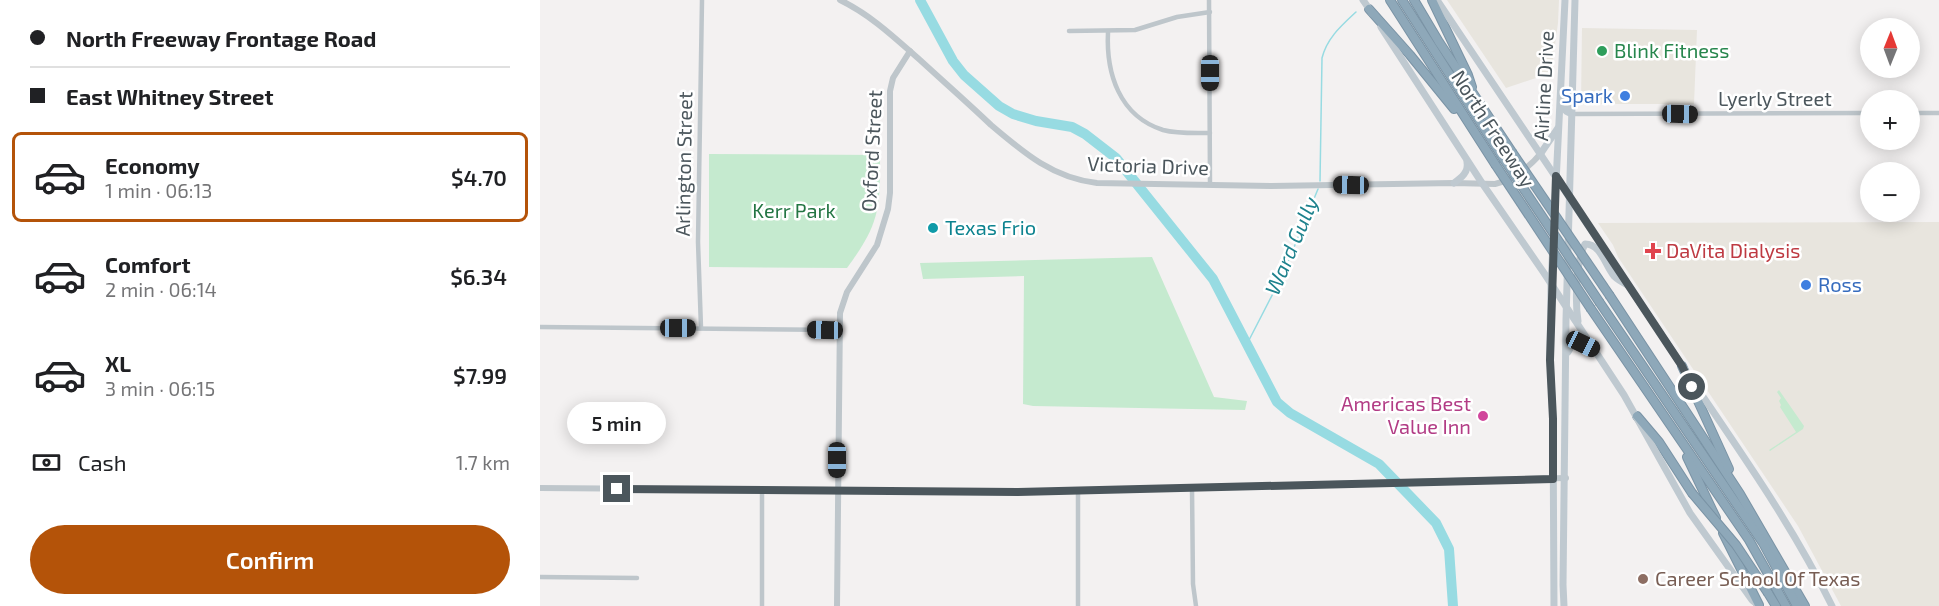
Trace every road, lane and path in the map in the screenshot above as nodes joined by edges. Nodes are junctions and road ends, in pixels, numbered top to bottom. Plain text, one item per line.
1 (702, 0) edge
2 (840, 0) edge
3 (1209, 0) edge
4 (1363, 0) edge
5 (1390, 0) edge
6 (1402, 0) edge
7 (1414, 0) edge
8 (1432, 0) edge
9 (1437, 0) edge
10 (1565, 0) edge
11 (1575, 0) edge
12 (1369, 9) junction
13 (1210, 12) junction
14 (1564, 27) junction
15 (1574, 27) junction
16 (1069, 31) dead end
17 (1108, 32) junction
18 (910, 51) junction
19 (1560, 89) junction
20 (1474, 96) junction
21 (1860, 113) edge
22 (1920, 113) edge
23 (1939, 113) edge
24 (1572, 114) junction
25 (1559, 127) junction
26 (1210, 134) junction
27 (1553, 136) junction
28 (1532, 140) junction
29 (1481, 143) junction
30 (1541, 153) junction
31 (1467, 160) junction
32 (1556, 176) junction
33 (1454, 183) junction
34 (1482, 183) junction
35 (1210, 185) junction
36 (1570, 198) junction
37 (1551, 284) junction
38 (1629, 285) junction
39 (1566, 307) junction
40 (1578, 325) junction
41 (540, 327) edge
42 (701, 328) junction
43 (838, 330) junction
44 (1594, 349) junction
45 (1566, 357) junction
46 (1682, 366) junction
47 (1637, 416) junction
48 (1553, 425) junction
49 (1566, 426) junction
50 (1679, 437) junction
51 (1566, 478) junction
52 (1553, 479) junction
53 (540, 488) edge
54 (1192, 488) junction
55 (762, 490) junction
56 (837, 490) junction
57 (1078, 490) junction
58 (1740, 494) junction
59 (540, 577) edge
60 (637, 578) dead end
61 (1553, 585) junction
62 (1563, 585) junction
63 (762, 606) edge
64 (837, 606) edge
65 (1078, 606) edge
66 (1196, 606) edge
67 (1554, 606) edge
68 (1564, 606) edge
69 (1759, 606) edge
70 (1776, 606) edge
71 (1786, 606) edge
72 (1797, 606) edge
73 (1805, 606) edge
74 (1832, 606) edge

1 - 42 street, Arlington Street
2 - 18 street, Victoria Drive
3 - 13 street
4 - 12 main road
5 - 29 highway, North Freeway
6 - 72 highway, North Freeway, bridge
7 - 20 highway, North Freeway
8 - 20 highway
9 - 28 main road
10 - 14 main road, Airline Drive
11 - 15 main road, Airline Drive
12 - 29 highway
12 - 31 main road
13 - 17 street
13 - 26 street
14 - 15 main road
14 - 19 main road, Airline Drive
15 - 24 main road, Airline Drive
16 - 17 street
17 - 26 street
18 - 35 street, Victoria Drive
18 - 43 street, Oxford Street
19 - 24 main road
19 - 25 main road, Airline Drive
20 - 58 highway, North Freeway, bridge
21 - 24 street, Lyerly Street
22 - 23 street
24 - 36 main road, Airline Drive
25 - 27 main road
25 - 32 main road, Airline Drive
26 - 35 street
27 - 28 main road
27 - 30 main road
28 - 30 main road
29 - 50 highway, North Freeway, bridge
30 - 32 main road
30 - 34 street, Victoria Drive
31 - 33 main road
31 - 34 main road
32 - 36 main road
32 - 37 main road, Airline Drive
33 - 34 street, Victoria Drive
33 - 35 street, Victoria Drive
34 - 37 main road
36 - 38 main road
36 - 39 main road, Airline Drive
37 - 39 main road
37 - 48 main road, Airline Drive
38 - 40 main road
38 - 46 main road
39 - 40 main road
39 - 45 main road, Airline Drive
40 - 44 main road
41 - 42 street
42 - 43 street
43 - 56 street, Oxford Street
44 - 45 main road
44 - 47 main road
45 - 49 main road, Airline Drive
46 - 58 highway
46 - 74 main road
47 - 69 main road
47 - 70 highway, bridge
48 - 49 main road
48 - 52 main road, Airline Drive
49 - 51 main road, Airline Drive
50 - 69 highway
50 - 71 highway, North Freeway
51 - 52 street
51 - 62 main road, Airline Drive
52 - 54 street
52 - 61 main road, Airline Drive
53 - 55 street
54 - 57 street
54 - 66 street
55 - 56 street
55 - 63 street
56 - 57 street
56 - 64 street, Oxford Street
57 - 65 street
58 - 73 highway, North Freeway
59 - 60 street
61 - 62 main road
61 - 67 main road, Airline Drive
62 - 68 main road, Airline Drive

